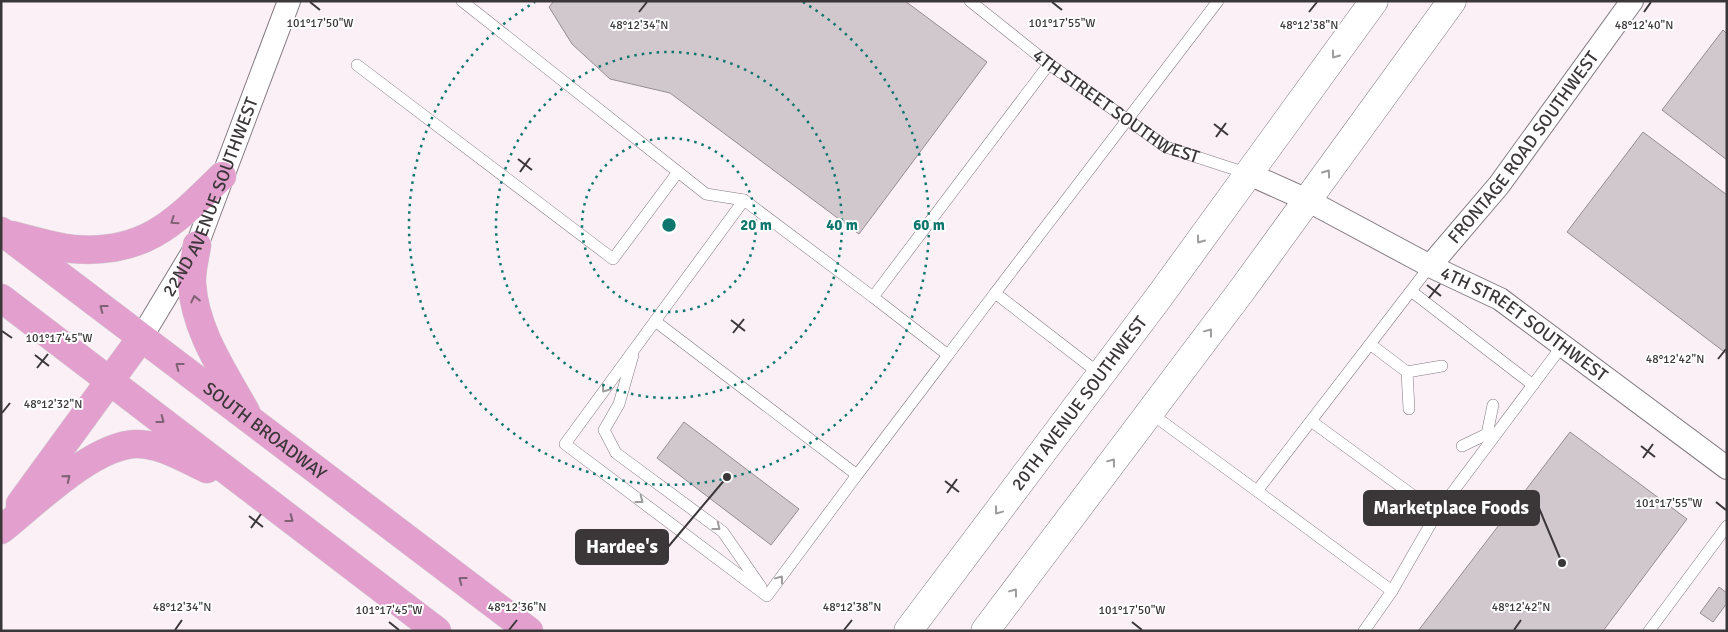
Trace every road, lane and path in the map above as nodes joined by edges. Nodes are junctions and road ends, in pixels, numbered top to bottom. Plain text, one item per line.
1 (289, 1) edge
2 (462, 1) edge
3 (970, 1) edge
4 (1218, 1) edge
5 (1374, 1) edge
6 (1452, 1) edge
7 (1632, 1) edge
8 (1049, 64) junction
9 (357, 65) dead end
10 (1127, 120) junction
11 (678, 172) junction
12 (1249, 174) junction
13 (222, 176) junction
14 (744, 200) junction
15 (1307, 200) junction
16 (3, 232) edge
17 (197, 245) junction
18 (1430, 266) junction
19 (1411, 291) junction
20 (995, 293) junction
21 (873, 297) junction
22 (1, 298) edge
23 (654, 321) junction
24 (142, 338) junction
25 (1370, 344) junction
26 (636, 346) junction
27 (1562, 346) junction
28 (948, 356) junction
29 (1442, 366) dead end
30 (1408, 372) junction
31 (1100, 374) junction
32 (108, 380) junction
33 (1534, 384) junction
34 (1493, 404) dead end
35 (1410, 409) dead end
36 (1149, 412) junction
37 (1311, 421) junction
38 (252, 422) junction
39 (1490, 436) junction
40 (1462, 446) dead end
41 (1727, 468) edge
42 (858, 475) junction
43 (252, 490) junction
44 (1257, 491) junction
45 (1437, 513) junction
46 (1727, 526) edge
47 (1, 530) edge
48 (1392, 591) junction
49 (767, 596) junction
50 (1365, 630) edge
51 (437, 631) edge
52 (529, 631) edge
53 (908, 631) edge
54 (984, 631) edge
55 (1649, 631) edge

1 - 13 street, 22ND AVENUE SOUTHWEST
2 - 11 lane
3 - 8 lane, 4TH STREET SOUTHWEST
4 - 10 lane
5 -> 12 street, 20TH AVENUE SOUTHWEST
15 -> 6 street
7 - 18 street, FRONTAGE ROAD SOUTHWEST
8 - 10 lane, 4TH STREET SOUTHWEST
8 - 21 lane
9 - 11 lane
10 - 12 lane, 4TH STREET SOUTHWEST
10 - 20 lane
11 - 14 lane
12 - 15 street
12 -> 31 street, 20TH AVENUE SOUTHWEST
13 -> 16 highway
13 - 17 street, 22ND AVENUE SOUTHWEST
14 - 21 lane
14 - 23 lane
15 - 18 street, 4TH STREET SOUTHWEST
36 -> 15 street
24 -> 16 highway, SOUTH BROADWAY
17 - 24 street, 22ND AVENUE SOUTHWEST
38 -> 17 highway
18 - 19 lane
18 - 27 street, 4TH STREET SOUTHWEST
19 - 25 lane
19 - 33 lane
20 - 28 lane
20 - 31 lane
21 - 28 lane
22 - 32 highway
23 - 26 lane
23 - 42 lane
24 - 32 highway, 22ND AVENUE SOUTHWEST
38 -> 24 highway, SOUTH BROADWAY
25 - 30 lane
25 - 37 lane
26 -> 49 lane
26 -> 49 lane
27 - 33 lane
27 - 41 street, 4TH STREET SOUTHWEST
28 - 42 lane
29 - 30 lane
30 - 35 lane
31 -> 53 street, 20TH AVENUE SOUTHWEST
32 -> 43 highway
32 - 47 highway, 22ND AVENUE SOUTHWEST
33 - 39 lane
34 - 39 lane
36 - 44 lane
54 -> 36 street
37 - 44 lane
37 - 45 lane
52 -> 38 highway, SOUTH BROADWAY
39 - 40 lane
39 - 45 lane
49 -> 42 lane
47 -> 43 highway
43 -> 51 highway
44 - 48 lane
45 - 48 lane
46 - 55 lane
48 - 50 lane

